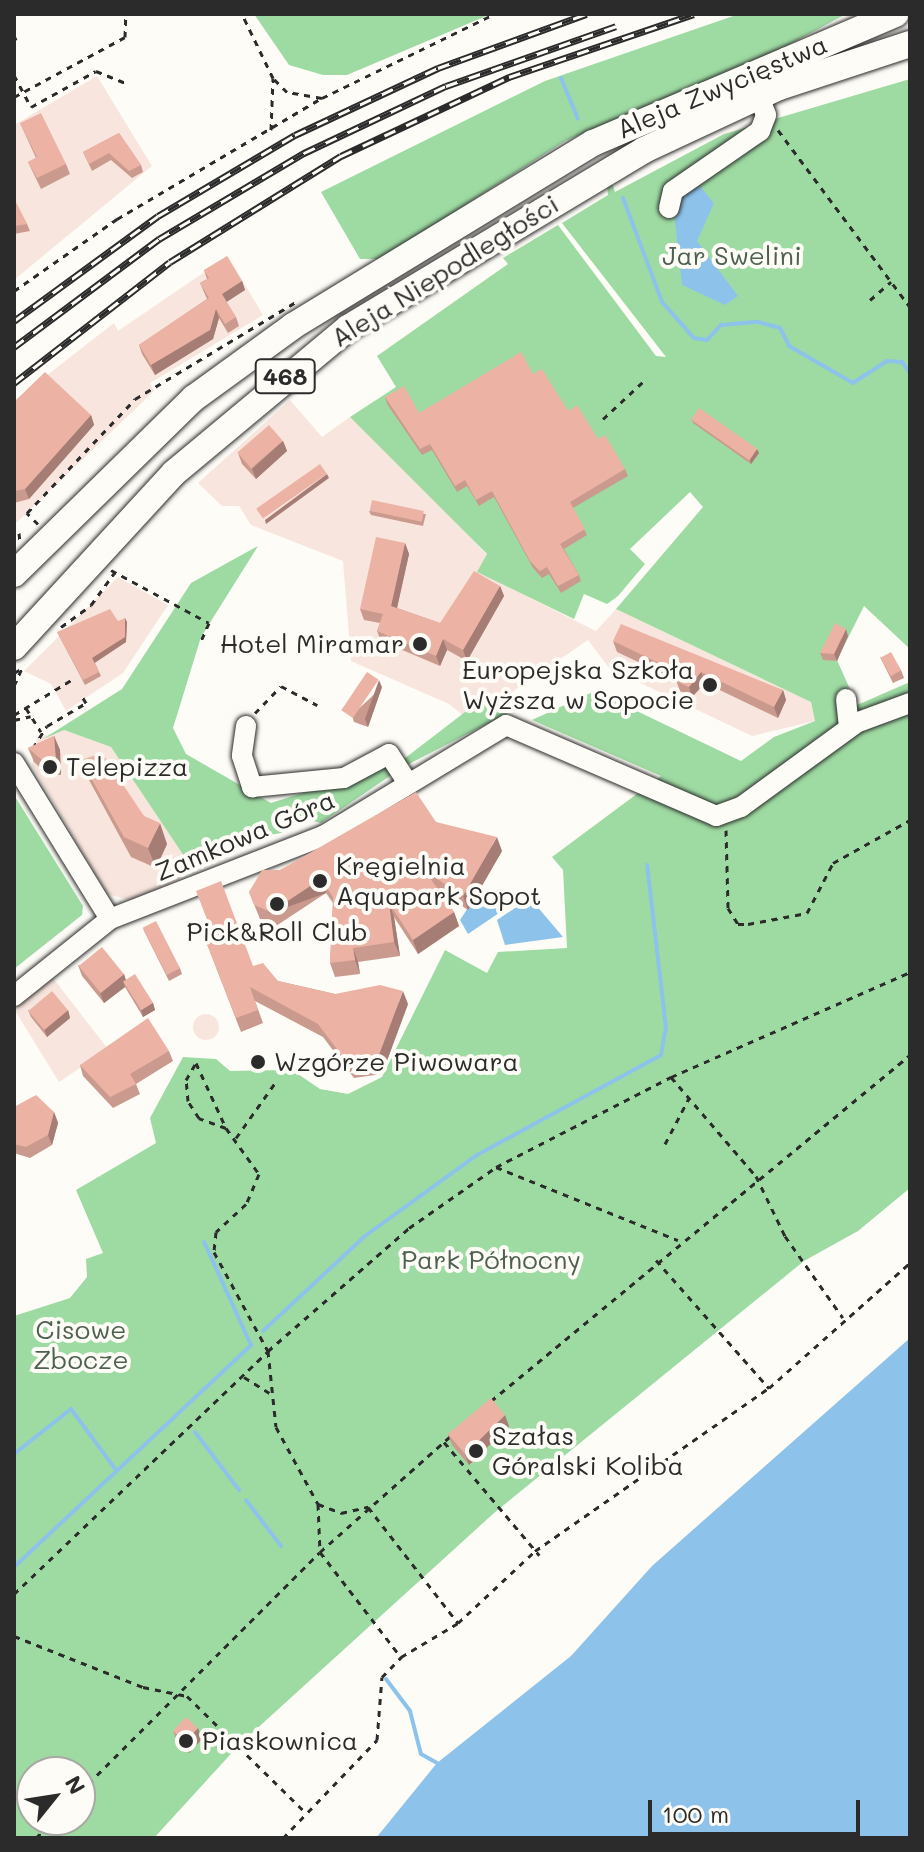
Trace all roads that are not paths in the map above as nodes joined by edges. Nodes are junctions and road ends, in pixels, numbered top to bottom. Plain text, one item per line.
1 (879, 17) edge
2 (910, 44) edge
3 (878, 53) junction
4 (763, 105) junction
5 (593, 143) joint
6 (607, 170) joint
7 (669, 208) dead end
8 (14, 574) edge
9 (18, 658) edge
10 (846, 699) dead end
11 (910, 703) edge
12 (246, 726) road end
13 (849, 727) junction
14 (22, 760) edge
15 (408, 783) junction
16 (110, 919) junction
17 (14, 996) edge

1 - 3 street
1 - 5 main road, Aleja Zwycięstwa / 468
2 - 3 main road, Aleja Zwycięstwa / 468
3 - 4 main road, Aleja Zwycięstwa / 468
4 - 6 main road, Aleja Zwycięstwa / 468
4 - 7 street
5 - 8 main road, Aleja Niepodległości / 468
6 - 9 main road, Aleja Niepodległości / 468
10 - 13 street
11 - 13 street
12 - 15 street
13 - 15 street, Zamkowa Góra
14 - 16 street
15 - 16 street, Zamkowa Góra
16 - 17 street, Zamkowa Góra

